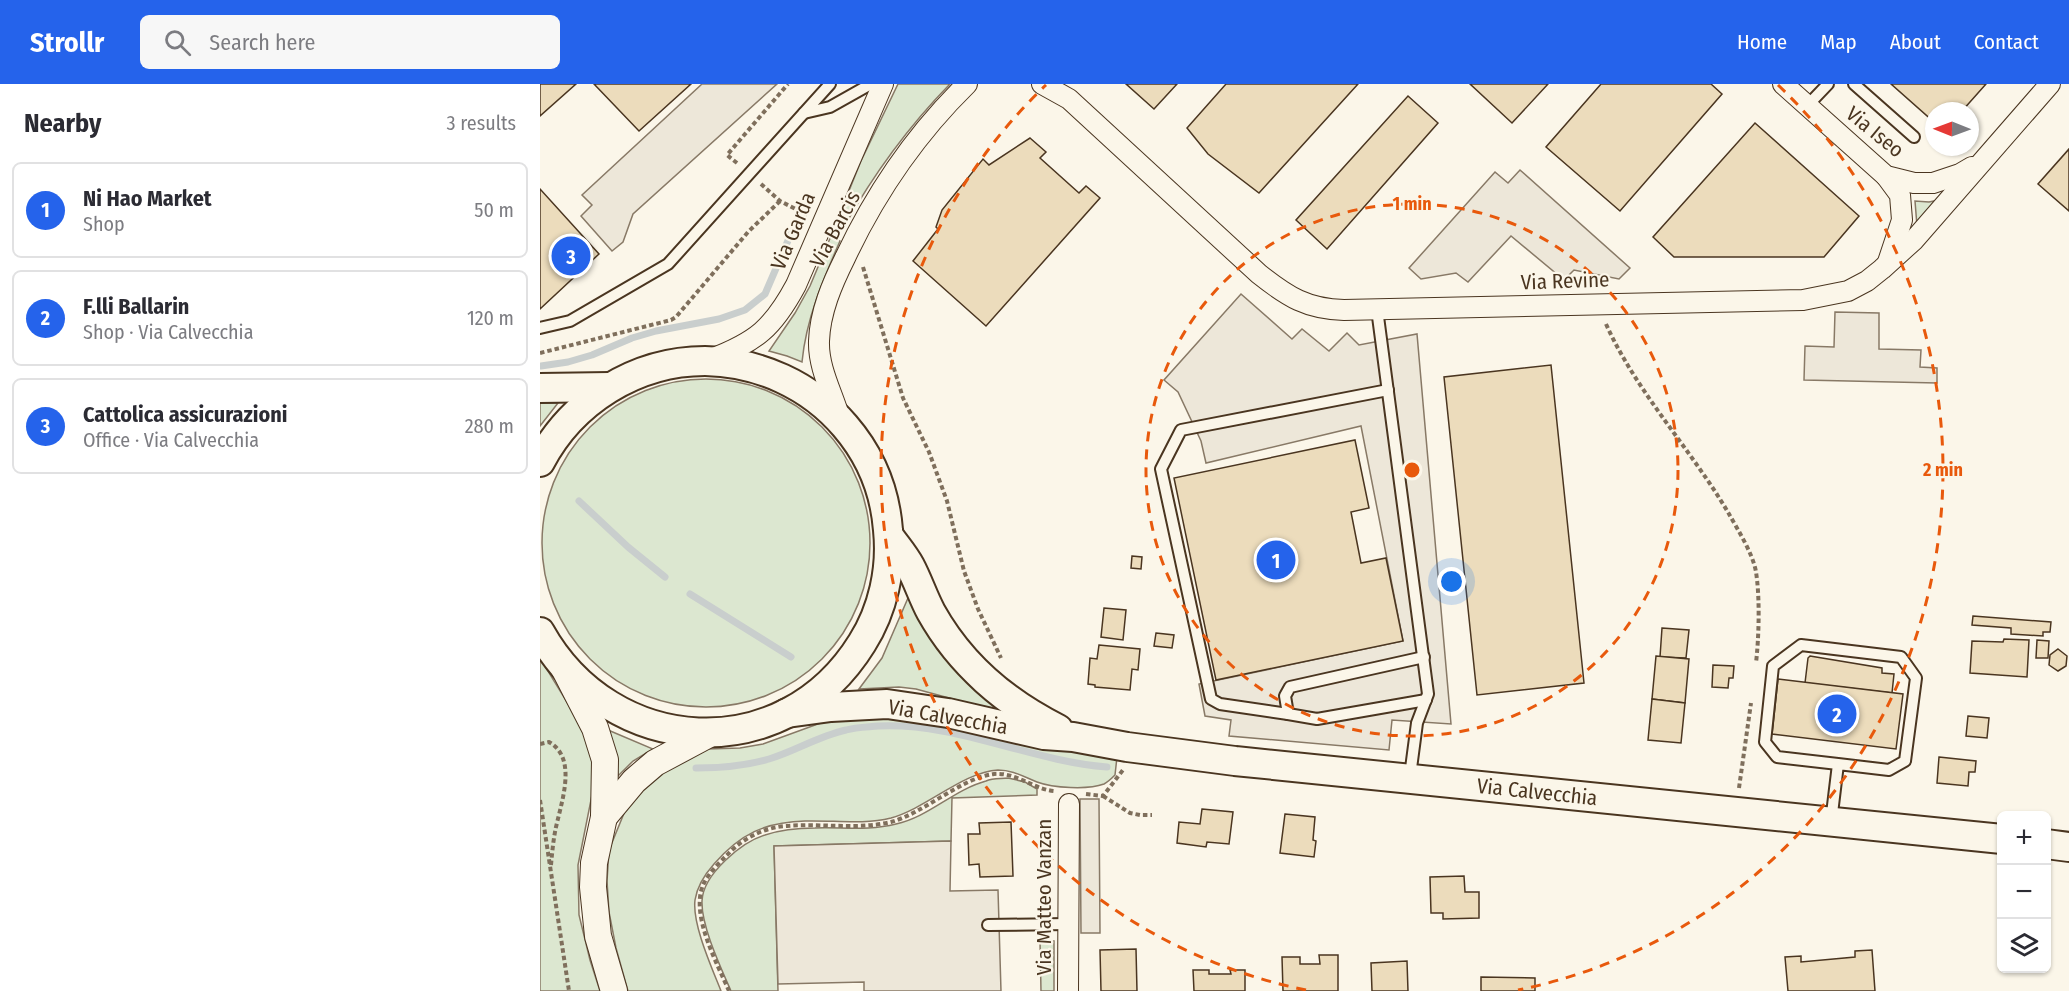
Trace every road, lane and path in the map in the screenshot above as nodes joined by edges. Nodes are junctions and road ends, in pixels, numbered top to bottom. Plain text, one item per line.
1 (830, 84) edge
2 (872, 84) edge
3 (883, 84) edge
4 (967, 84) edge
5 (984, 84) edge
6 (1042, 84) edge
7 (1783, 84) edge
8 (1828, 84) edge
9 (1854, 84) edge
10 (2050, 84) edge
11 (1066, 92) edge
12 (1807, 106) junction
13 (804, 113) junction
14 (930, 124) junction
15 (1914, 137) dead end
16 (1982, 160) junction
17 (1886, 176) junction
18 (822, 223) junction
19 (854, 239) junction
20 (1888, 262) junction
21 (1597, 304) junction
22 (1377, 309) junction
23 (540, 328) edge
24 (540, 353) edge
25 (706, 361) junction
26 (610, 387) junction
27 (540, 388) edge
28 (1388, 390) junction
29 (841, 422) junction
30 (540, 462) edge
31 (889, 536) junction
32 (540, 632) edge
33 (1424, 657) junction
34 (1756, 664) dead end
35 (1005, 665) dead end
36 (564, 668) junction
37 (1751, 699) dead end
38 (1426, 700) junction
39 (788, 713) junction
40 (1288, 714) junction
41 (712, 732) junction
42 (1073, 737) junction
43 (540, 744) edge
44 (1127, 747) junction
45 (1838, 764) junction
46 (1410, 780) junction
47 (1072, 796) junction
48 (1103, 796) junction
49 (540, 800) edge
50 (1736, 812) junction
51 (1152, 815) dead end
52 (604, 817) junction
53 (1832, 822) junction
54 (1997, 839) edge
55 (2051, 845) edge
56 (2069, 847) edge
57 (550, 871) junction
58 (1068, 924) junction
59 (988, 925) dead end
60 (569, 991) edge
61 (614, 991) edge
62 (729, 991) edge
63 (1068, 991) edge

1 - 13 lane
2 - 13 lane
3 - 18 street, Via Garda
4 - 14 street, Via Barcis
5 - 14 street
6 - 11 street, Via Revine
7 - 12 street, Via Iseo
8 - 12 lane
9 - 15 lane
10 - 16 street, Via Revine
11 - 22 street, Via Revine
12 - 17 street, Via Iseo
13 - 23 lane
14 - 19 street, Via Barcis
16 - 17 street, Via Iseo
16 - 20 street, Via Revine
17 - 20 street
18 - 24 path
18 - 25 street, Via Garda
19 - 29 street, Via Barcis
19 - 35 path
20 - 21 street, Via Revine
21 - 22 street, Via Revine
21 - 34 path
22 - 28 lane
25 - 26 main road
25 - 29 main road
26 - 27 main road
26 - 30 main road
28 - 33 lane
28 - 40 lane
29 - 31 main road
31 - 39 main road
31 - 42 main road, Via Calvecchia
32 - 36 main road
33 - 38 lane
33 - 40 lane
36 - 41 main road
36 - 52 street
37 - 50 path
38 - 40 lane
38 - 46 lane
39 - 41 main road
39 - 42 main road, Via Calvecchia
41 - 52 street
42 - 44 main road, Via Calvecchia
43 - 57 path
44 - 46 main road, Via Calvecchia
44 - 48 path
45 - 45 lane
45 - 53 lane
46 - 50 main road, Via Calvecchia
47 - 48 path
47 - 58 street, Via Matteo Vanzan
47 - 62 path
48 - 51 path
49 - 57 path
50 - 53 main road, Via Calvecchia
52 - 61 street
53 - 54 main road, Via Calvecchia
55 - 56 main road
57 - 60 path
58 - 59 lane
58 - 63 street, Via Matteo Vanzan

